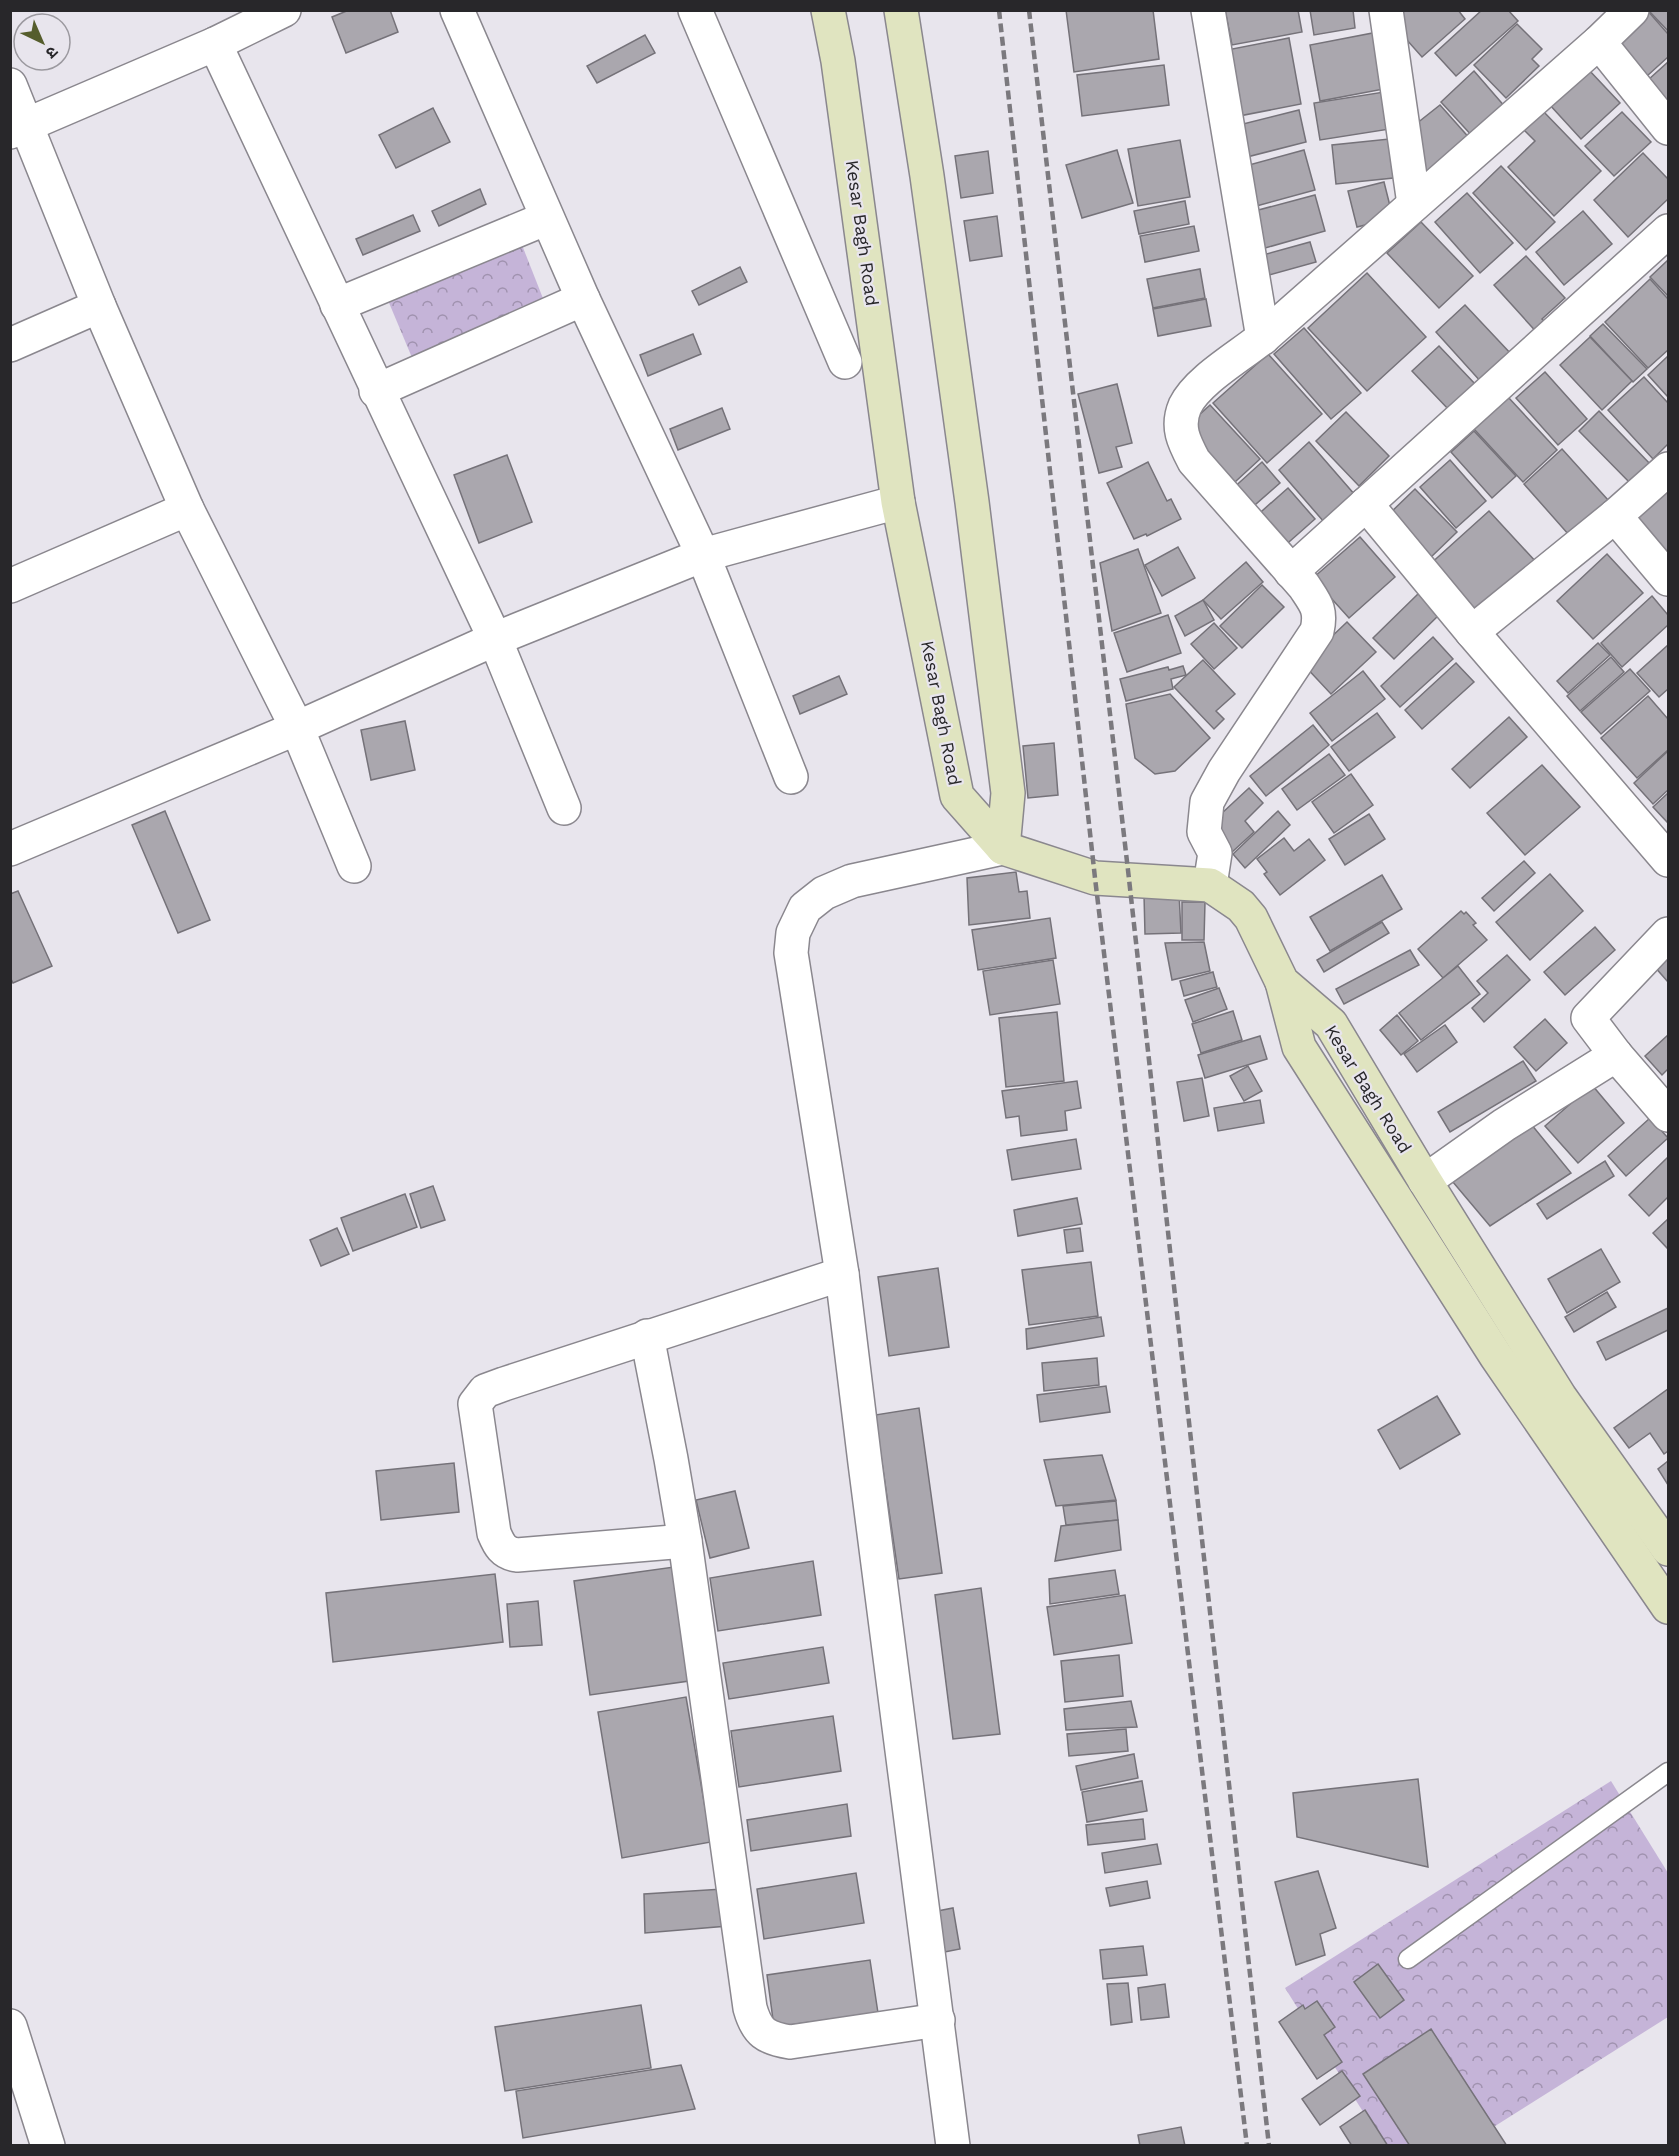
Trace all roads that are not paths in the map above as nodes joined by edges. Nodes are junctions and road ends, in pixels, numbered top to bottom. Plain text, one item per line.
1 (284, 10) edge
2 (457, 10) edge
3 (695, 10) edge
4 (828, 10) edge
5 (901, 10) edge
6 (1208, 10) edge
7 (1386, 10) edge
8 (1632, 10) edge
9 (1599, 42) junction
10 (215, 44) junction
11 (10, 85) edge
12 (19, 128) edge
13 (1668, 128) edge
14 (1414, 204) junction
15 (547, 218) junction
16 (1668, 231) edge
17 (582, 299) junction
18 (337, 305) junction
19 (99, 306) junction
20 (1263, 338) junction
21 (10, 345) edge
22 (845, 362) dead end
23 (376, 391) junction
24 (1668, 469) edge
25 (898, 502) junction
26 (1366, 504) junction
27 (187, 509) junction
28 (1615, 516) junction
29 (703, 555) junction
30 (1291, 572) junction
31 (1668, 579) edge
32 (10, 586) edge
33 (1472, 632) junction
34 (495, 639) junction
35 (297, 728) junction
36 (791, 777) dead end
37 (564, 808) dead end
38 (1003, 848) junction
39 (10, 849) edge
40 (1668, 860) edge
41 (354, 866) dead end
42 (1210, 885) junction
43 (1668, 934) edge
44 (1282, 982) junction
45 (1616, 1055) junction
46 (1668, 1115) edge
47 (1425, 1181) junction
48 (842, 1274) junction
49 (647, 1336) junction
50 (685, 1541) junction
51 (1668, 1549) edge
52 (1668, 1607) edge
53 (1668, 1772) edge
54 (1408, 1959) dead end
55 (938, 2020) junction
56 (10, 2026) edge
57 (48, 2145) edge
58 (953, 2145) edge

1 - 10 street
2 - 15 street
3 - 22 street
4 - 25 main road, Kesar Bagh Road
5 - 38 main road
6 - 20 street
7 - 14 street
8 - 9 street
9 - 13 street
9 - 14 street
10 - 12 street
10 - 18 street
11 - 12 street
12 - 19 street
14 - 20 street
15 - 17 street
15 - 18 street
16 - 26 street
17 - 23 street
17 - 29 street
18 - 23 street
19 - 21 street
19 - 27 street
20 - 30 street
23 - 34 street
24 - 28 street
25 - 29 street
25 - 38 main road, Kesar Bagh Road
26 - 30 street
26 - 33 street
27 - 32 street
27 - 35 street
28 - 31 street
28 - 33 street
29 - 34 street
29 - 36 street
30 - 42 street
33 - 40 street
34 - 35 street
34 - 37 street
35 - 39 street
35 - 41 street
38 - 42 main road
38 - 48 street
42 - 44 main road, Kesar Bagh Road
43 - 45 street
44 - 47 main road, Kesar Bagh Road
44 - 52 main road
45 - 46 street
45 - 47 street
47 - 51 main road, Kesar Bagh Road
48 - 49 street
48 - 55 street
49 - 50 street
49 - 50 street
50 - 55 street
53 - 54 lane
55 - 58 street
56 - 57 street

